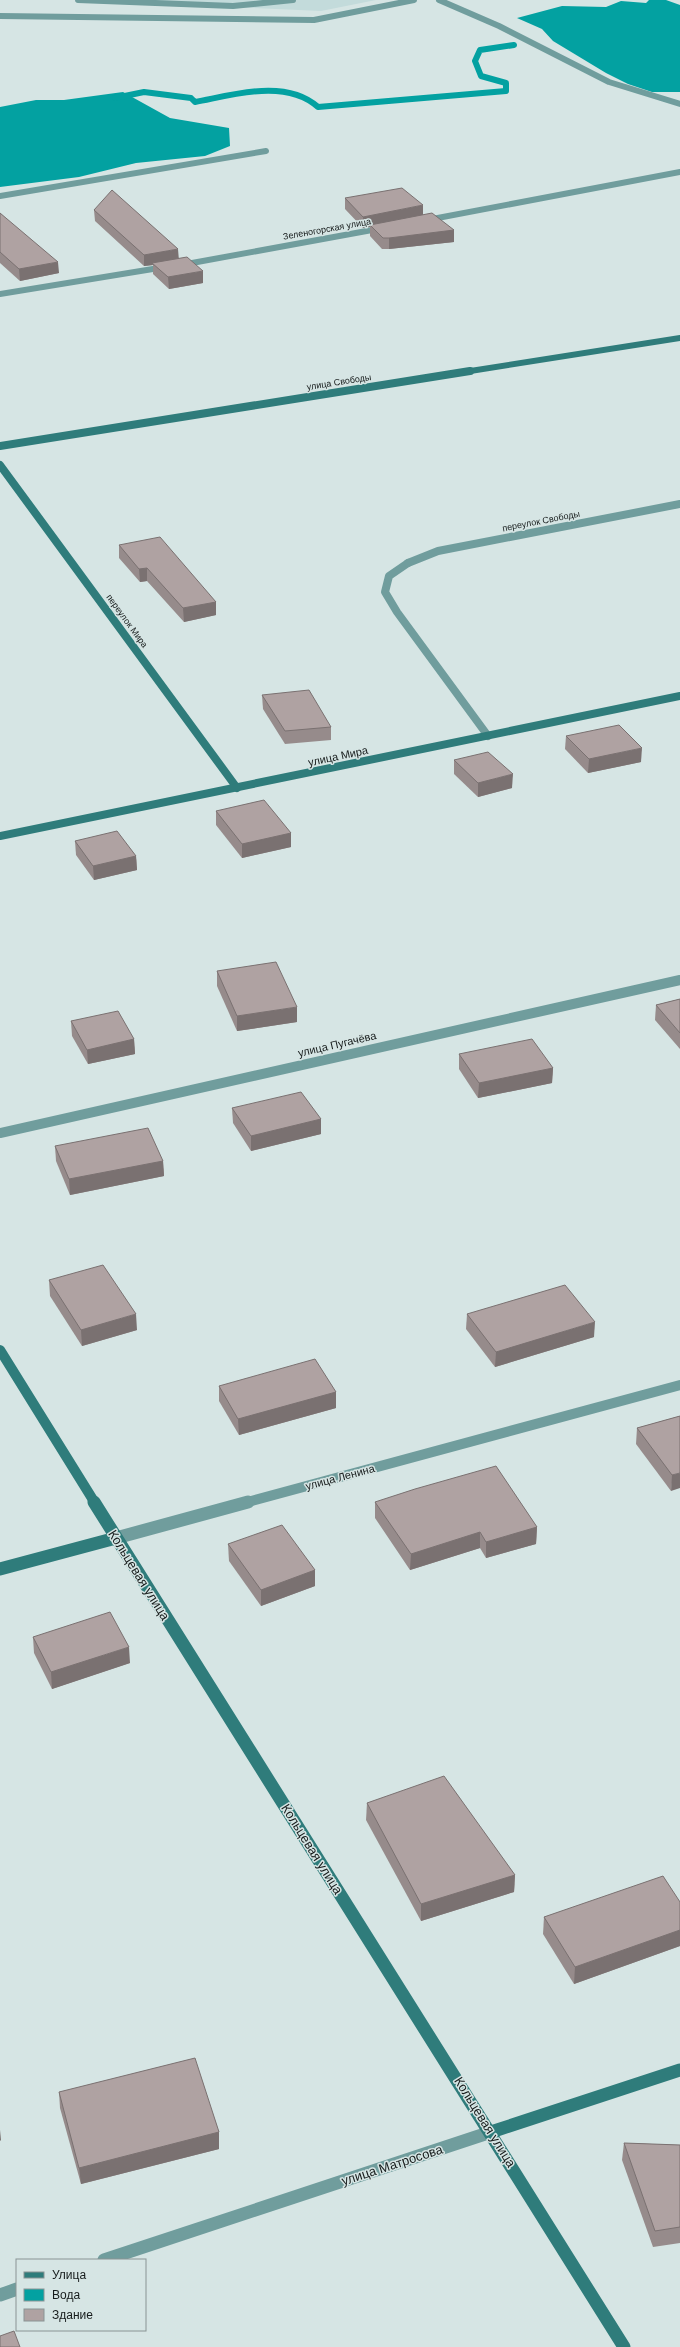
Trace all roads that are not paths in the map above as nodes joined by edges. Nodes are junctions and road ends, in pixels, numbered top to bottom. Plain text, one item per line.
1 (78, 0) edge
2 (293, 0) edge
3 (414, 0) edge
4 (439, 0) edge
5 (0, 16) edge
6 (680, 104) edge
7 (266, 151) dead end
8 (680, 172) edge
9 (0, 196) edge
10 (418, 222) edge
11 (387, 228) edge
12 (0, 294) edge
13 (680, 338) edge
14 (0, 446) edge
15 (0, 465) edge
16 (680, 504) edge
17 (680, 696) edge
18 (488, 736) junction
19 (237, 788) junction
20 (0, 836) edge
21 (680, 980) edge
22 (0, 1133) edge
23 (0, 1350) edge
24 (680, 1385) edge
25 (116, 1538) junction
26 (0, 1569) edge
27 (680, 2070) edge
28 (491, 2132) junction
29 (107, 2259) edge
30 (16, 2289) edge
31 (0, 2294) edge
32 (624, 2347) edge

1 - 2 street
3 - 5 street
4 - 6 street
7 - 9 street
8 - 10 street
11 - 12 street, Зеленогорская улица
13 - 14 street, улица Свободы
15 - 19 street, переулок Мира
16 - 18 street, переулок Свободы
17 - 18 street, улица Мира
18 - 19 street, улица Мира
19 - 20 street, улица Мира
21 - 22 street, улица Пугачёва
23 - 25 street, Кольцевая улица
24 - 25 street, улица Ленина
25 - 26 street, улица Ленина
25 - 28 street, Кольцевая улица
27 - 28 street, улица Матросова
28 - 29 street, улица Матросова
28 - 32 street, Кольцевая улица
30 - 31 street

